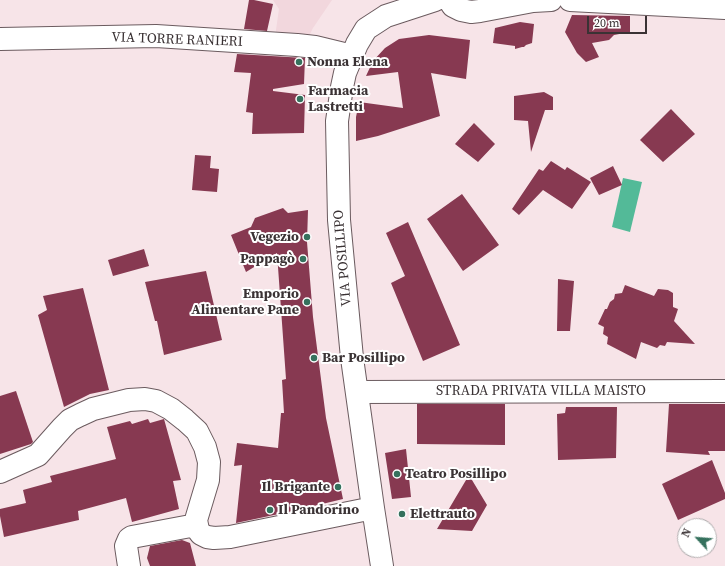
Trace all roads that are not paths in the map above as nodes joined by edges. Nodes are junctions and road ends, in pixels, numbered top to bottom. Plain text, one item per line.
1 (435, 0) edge
2 (449, 0) edge
3 (551, 0) edge
4 (570, 0) edge
5 (725, 8) edge
6 (0, 39) edge
7 (352, 56) junction
8 (725, 391) edge
9 (357, 392) junction
10 (0, 472) edge
11 (373, 508) junction
12 (196, 525) junction
13 (129, 566) edge
14 (382, 566) edge

1 - 7 street, VIA POSILLIPO
2 - 3 street
4 - 5 street
6 - 7 street, VIA TORRE RANIERI
7 - 9 street, VIA POSILLIPO
8 - 9 street, STRADA PRIVATA VILLA MAISTO
9 - 11 street, VIA POSILLIPO
10 - 12 street
11 - 12 street
11 - 14 street, VIA POSILLIPO
12 - 13 street

